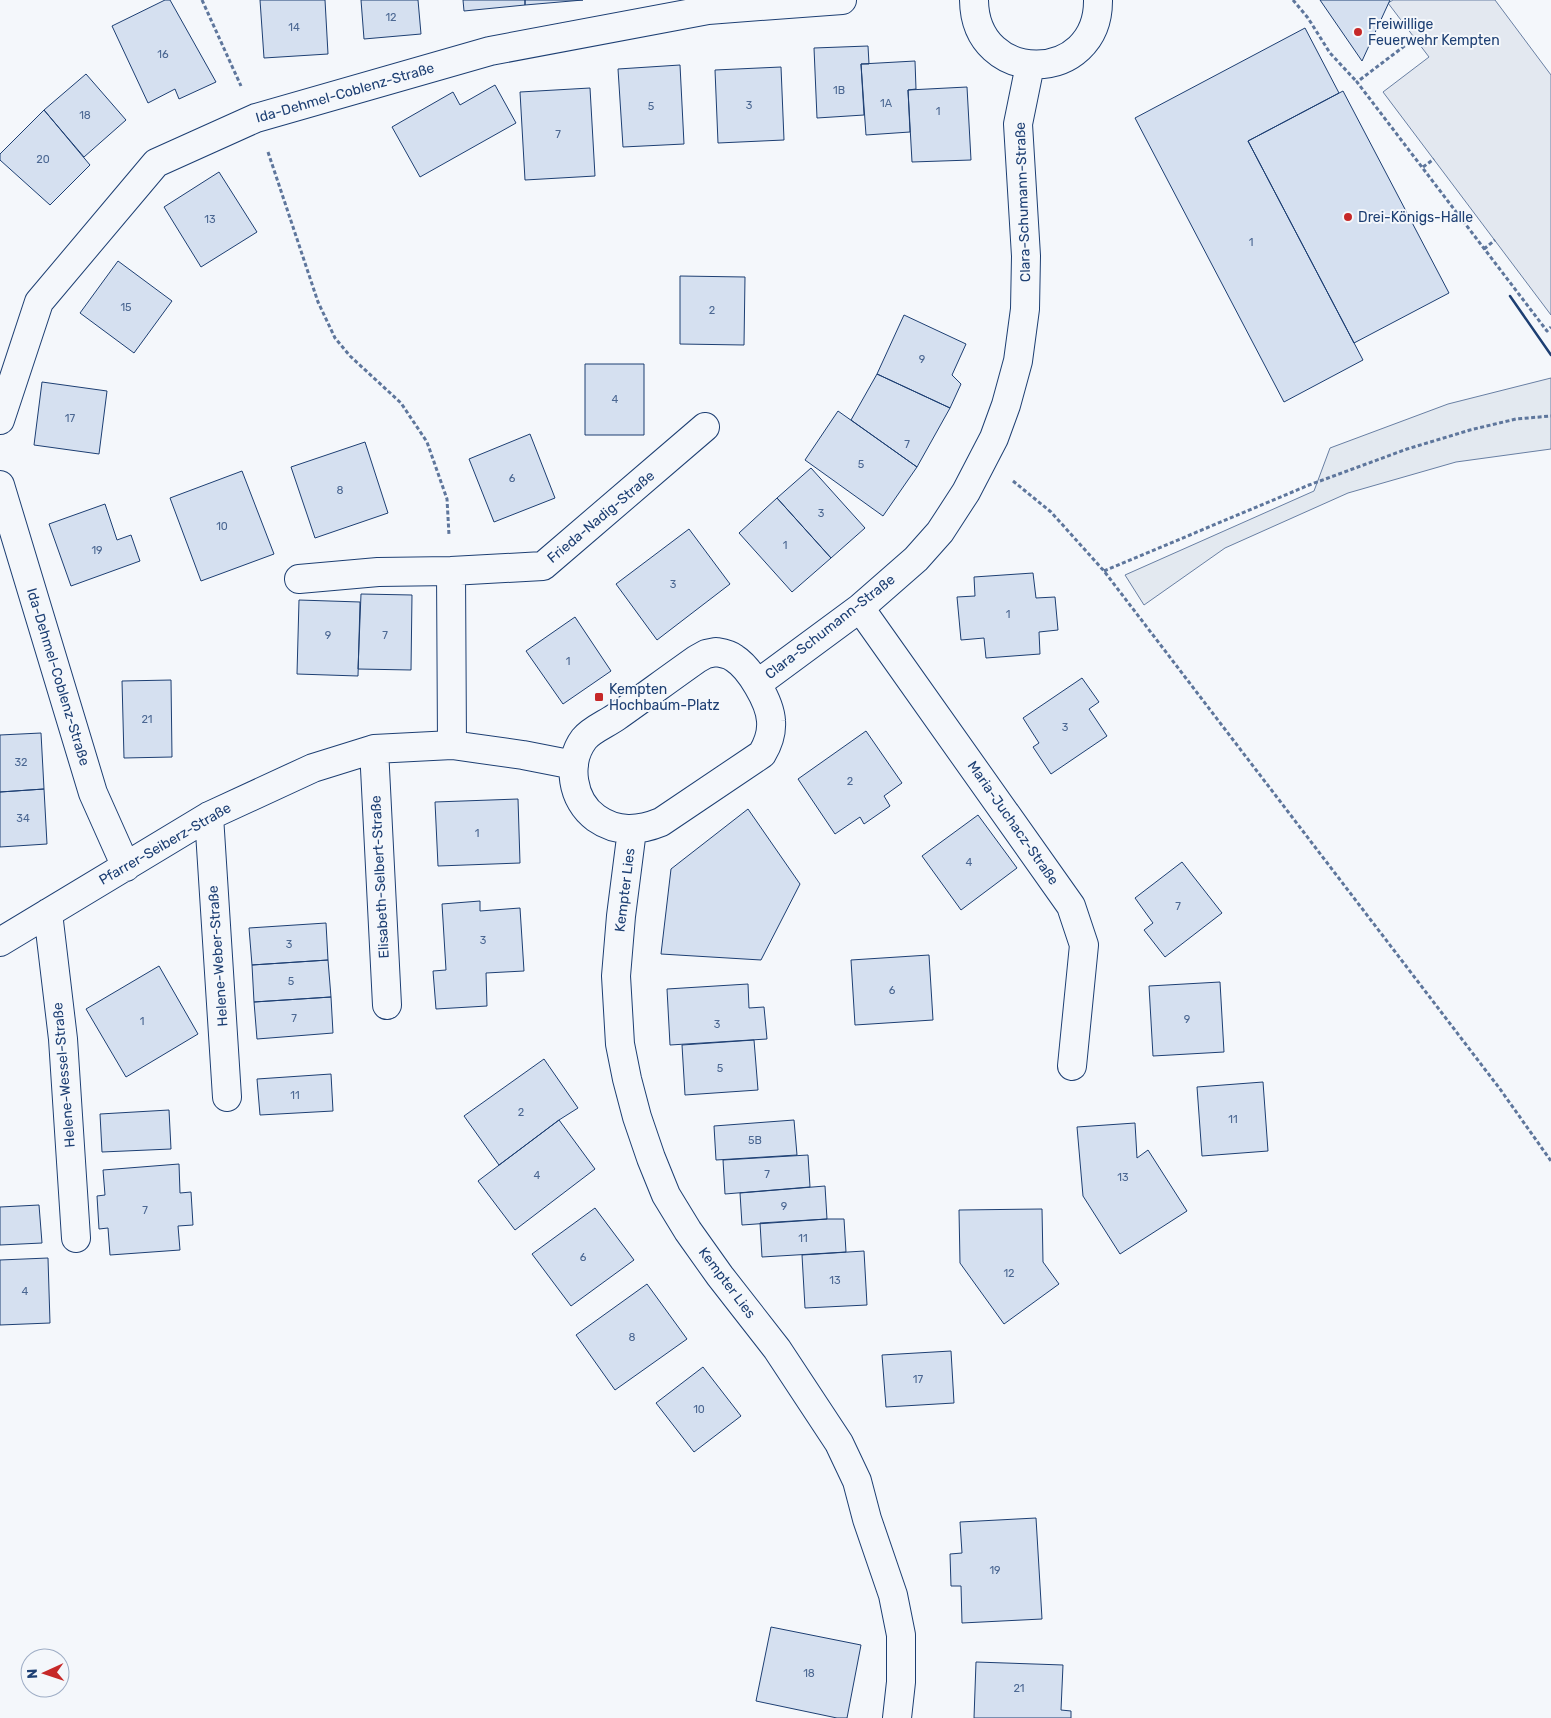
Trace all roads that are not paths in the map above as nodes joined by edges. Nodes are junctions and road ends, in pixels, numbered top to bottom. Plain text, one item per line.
1 (842, 0) edge
2 (974, 0) edge
3 (1098, 0) edge
4 (1030, 65) junction
5 (0, 420) edge
6 (706, 427) dead end
7 (0, 485) edge
8 (451, 571) junction
9 (299, 579) dead end
10 (860, 608) junction
11 (756, 684) junction
12 (452, 744) junction
13 (374, 749) junction
14 (574, 765) junction
15 (209, 816) junction
16 (632, 830) junction
17 (126, 867) junction
18 (48, 913) junction
19 (0, 942) edge
20 (387, 1005) dead end
21 (1072, 1066) dead end
22 (227, 1097) dead end
23 (76, 1238) dead end
24 (897, 1718) edge

1 - 5 street, Ida-Dehmel-Coblenz-Straße
2 - 4 street
3 - 4 street
4 - 10 street, Clara-Schumann-Straße
6 - 8 street, Frieda-Nadig-Straße
7 - 17 street, Ida-Dehmel-Coblenz-Straße
8 - 9 street, Frieda-Nadig-Straße
8 - 12 street
10 - 11 street, Clara-Schumann-Straße
10 - 21 street, Maria-Juchacz-Straße
11 - 14 street
11 - 16 street
12 - 13 street, Pfarrer-Seiberz-Straße
12 - 14 street, Pfarrer-Seiberz-Straße
13 - 15 street, Pfarrer-Seiberz-Straße
13 - 20 street, Elisabeth-Selbert-Straße
14 - 16 street
15 - 17 street, Pfarrer-Seiberz-Straße
15 - 22 street, Helene-Weber-Straße
16 - 24 street, Kempter Lies
17 - 18 street, Pfarrer-Seiberz-Straße
18 - 19 street, Pfarrer-Seiberz-Straße
18 - 23 street, Helene-Wessel-Straße

